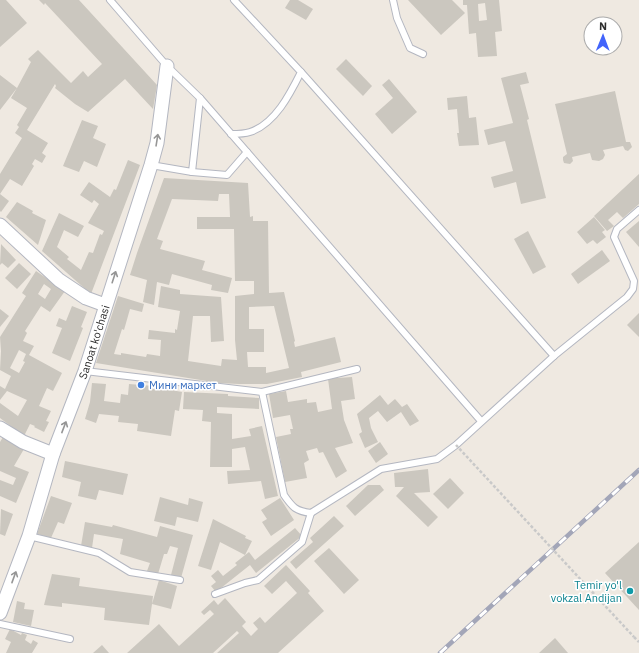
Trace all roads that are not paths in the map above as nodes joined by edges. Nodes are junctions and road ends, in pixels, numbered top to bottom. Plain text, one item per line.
1 (110, 0) edge
2 (234, 0) edge
3 (394, 0) edge
4 (423, 54) dead end
5 (167, 66) junction
6 (301, 72) junction
7 (200, 98) junction
8 (231, 134) junction
9 (247, 152) junction
10 (151, 165) junction
11 (192, 172) junction
12 (639, 210) edge
13 (0, 226) edge
14 (105, 305) junction
15 (554, 356) junction
16 (357, 369) dead end
17 (85, 371) junction
18 (262, 392) junction
19 (481, 421) junction
20 (0, 428) edge
21 (53, 454) junction
22 (311, 513) junction
23 (29, 536) junction
24 (180, 580) dead end
25 (215, 594) dead end
26 (0, 613) edge
27 (0, 624) edge
28 (70, 639) dead end

1 - 5 lane
2 - 6 lane
3 - 4 lane
5 - 7 lane
10 -> 5 street, Sanoat ko'chasi
6 - 8 lane
6 - 15 lane
7 - 8 lane
7 - 11 lane
8 - 9 lane
9 - 11 lane
9 - 19 lane
10 - 11 lane
14 -> 10 street, Sanoat ko'chasi
12 - 15 lane
13 - 14 street
14 - 17 street, Sanoat ko'chasi
15 - 19 lane
16 - 18 lane
17 - 18 lane
21 -> 17 street, Sanoat ko'chasi
18 - 22 lane
19 - 22 lane
20 - 21 street
21 - 23 street, Sanoat ko'chasi
22 - 25 lane
23 - 24 lane
26 -> 23 street, Sanoat ko'chasi
27 - 28 lane

